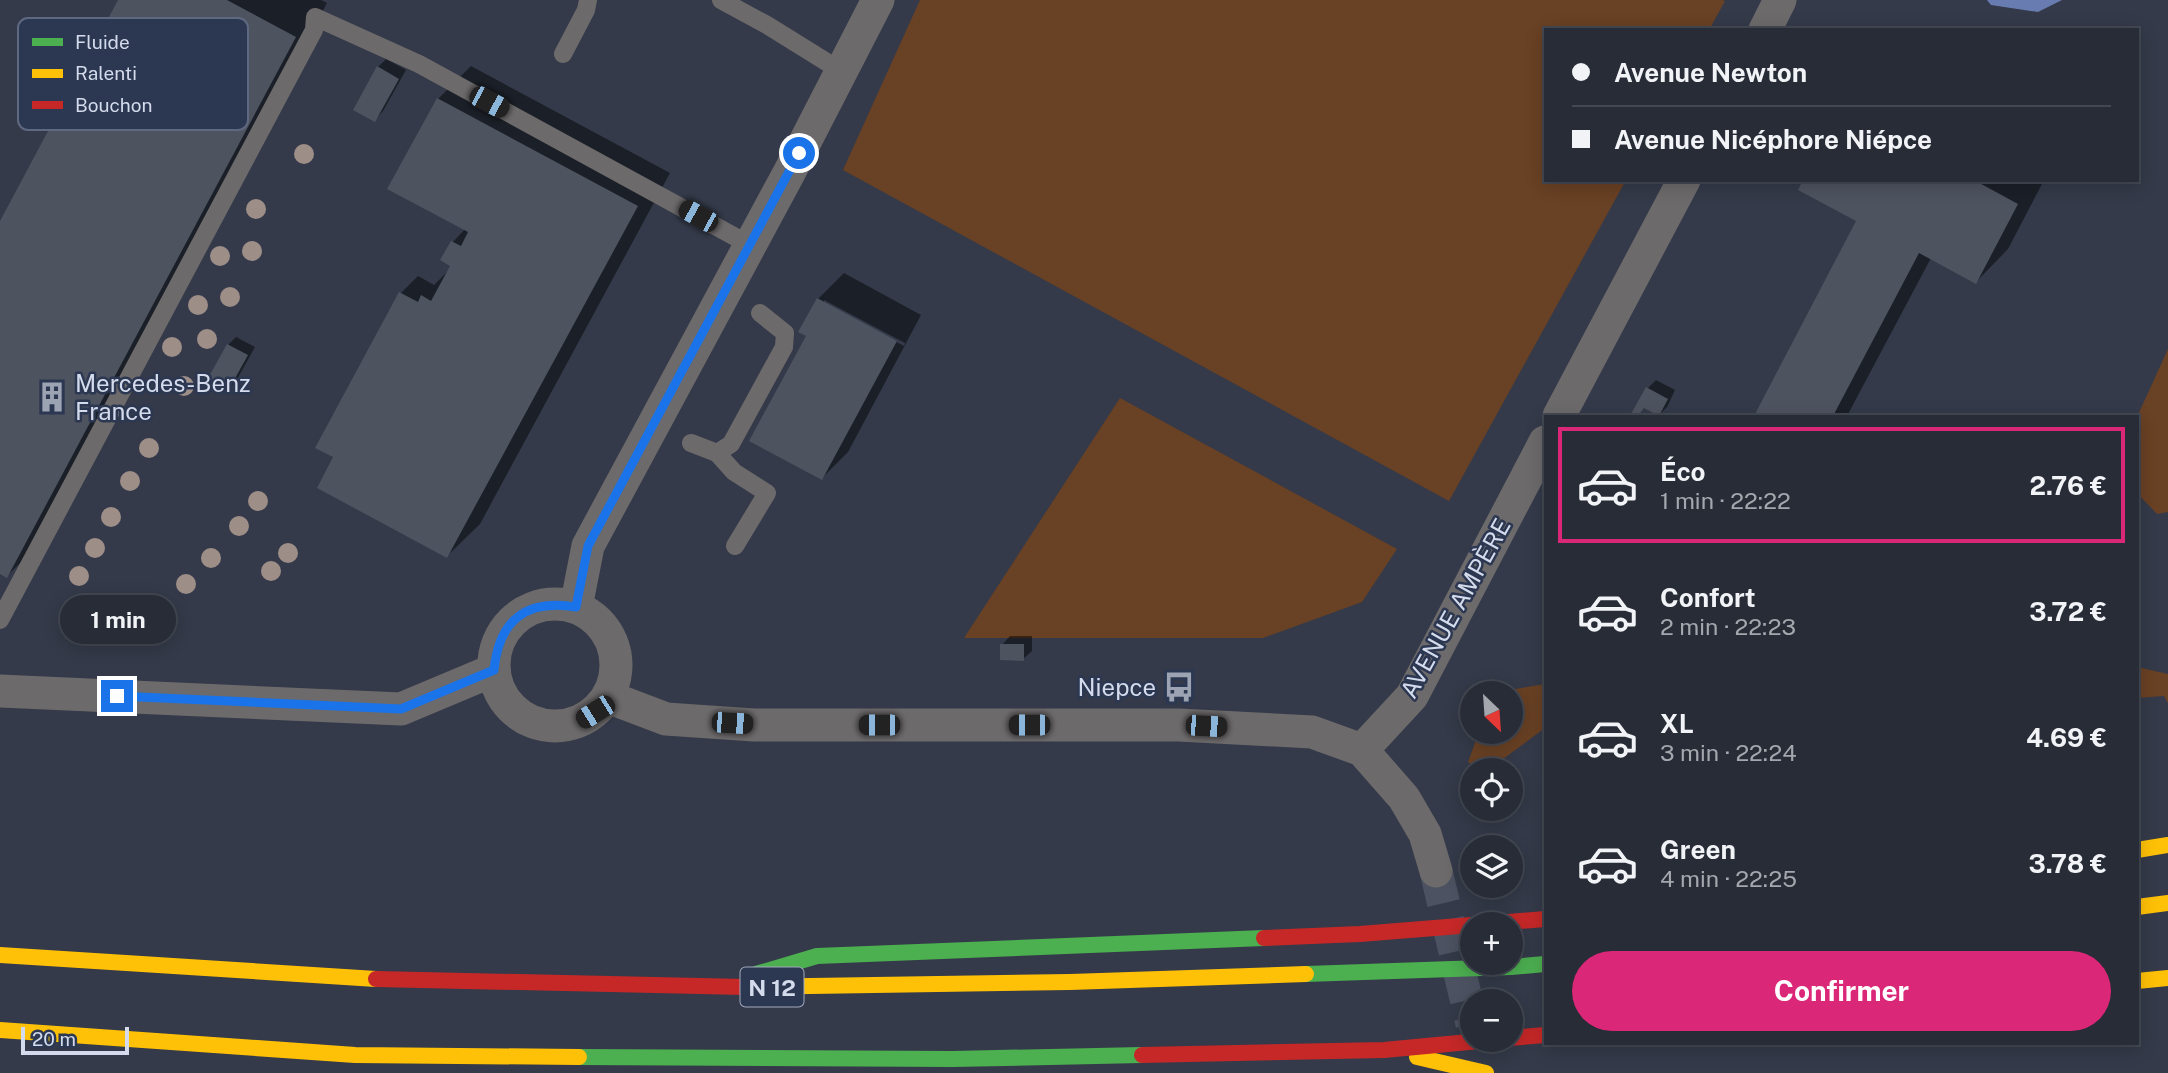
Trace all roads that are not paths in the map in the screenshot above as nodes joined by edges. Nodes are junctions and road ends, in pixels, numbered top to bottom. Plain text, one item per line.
1 (588, 0) edge
2 (721, 0) edge
3 (878, 0) edge
4 (1780, 0) edge
5 (1766, 28) edge
6 (562, 54) dead end
7 (841, 71) junction
8 (1684, 182) edge
9 (751, 245) junction
10 (760, 313) dead end
11 (1560, 415) edge
12 (691, 443) dead end
13 (1544, 444) edge
14 (718, 453) junction
15 (735, 546) dead end
16 (576, 607) junction
17 (0, 620) edge
18 (494, 670) junction
19 (0, 691) edge
20 (608, 697) junction
21 (1362, 750) junction
22 (2167, 845) edge
23 (2139, 850) edge
24 (1436, 871) tunnel mouth
25 (2168, 903) edge
26 (2139, 907) edge
27 (1544, 919) edge
28 (1523, 921) edge
29 (1460, 926) edge
30 (0, 955) edge
31 (1544, 964) edge
32 (2168, 978) edge
33 (2139, 981) edge
34 (710, 988) junction
35 (0, 1030) edge
36 (1544, 1034) edge
37 (1523, 1037) edge
38 (1460, 1043) edge
39 (1384, 1050) junction
40 (1486, 1073) edge

1 - 6 lane
2 - 7 lane
3 - 7 street
4 - 5 street
7 - 9 street
8 - 11 street
9 - 16 street
9 - 17 lane
10 - 14 lane
12 - 14 lane
13 - 21 street, AVENUE AMPÈRE
14 - 15 lane
16 - 18 street
16 - 20 street
18 - 19 street
18 - 20 street
20 - 21 street
21 - 24 street
22 - 23 highway
25 - 26 highway
27 - 28 highway
29 - 34 highway
30 - 34 highway, N 12
31 - 34 highway, N 12
32 - 33 highway
35 - 39 highway
36 - 37 highway
38 - 39 highway
39 - 40 highway

